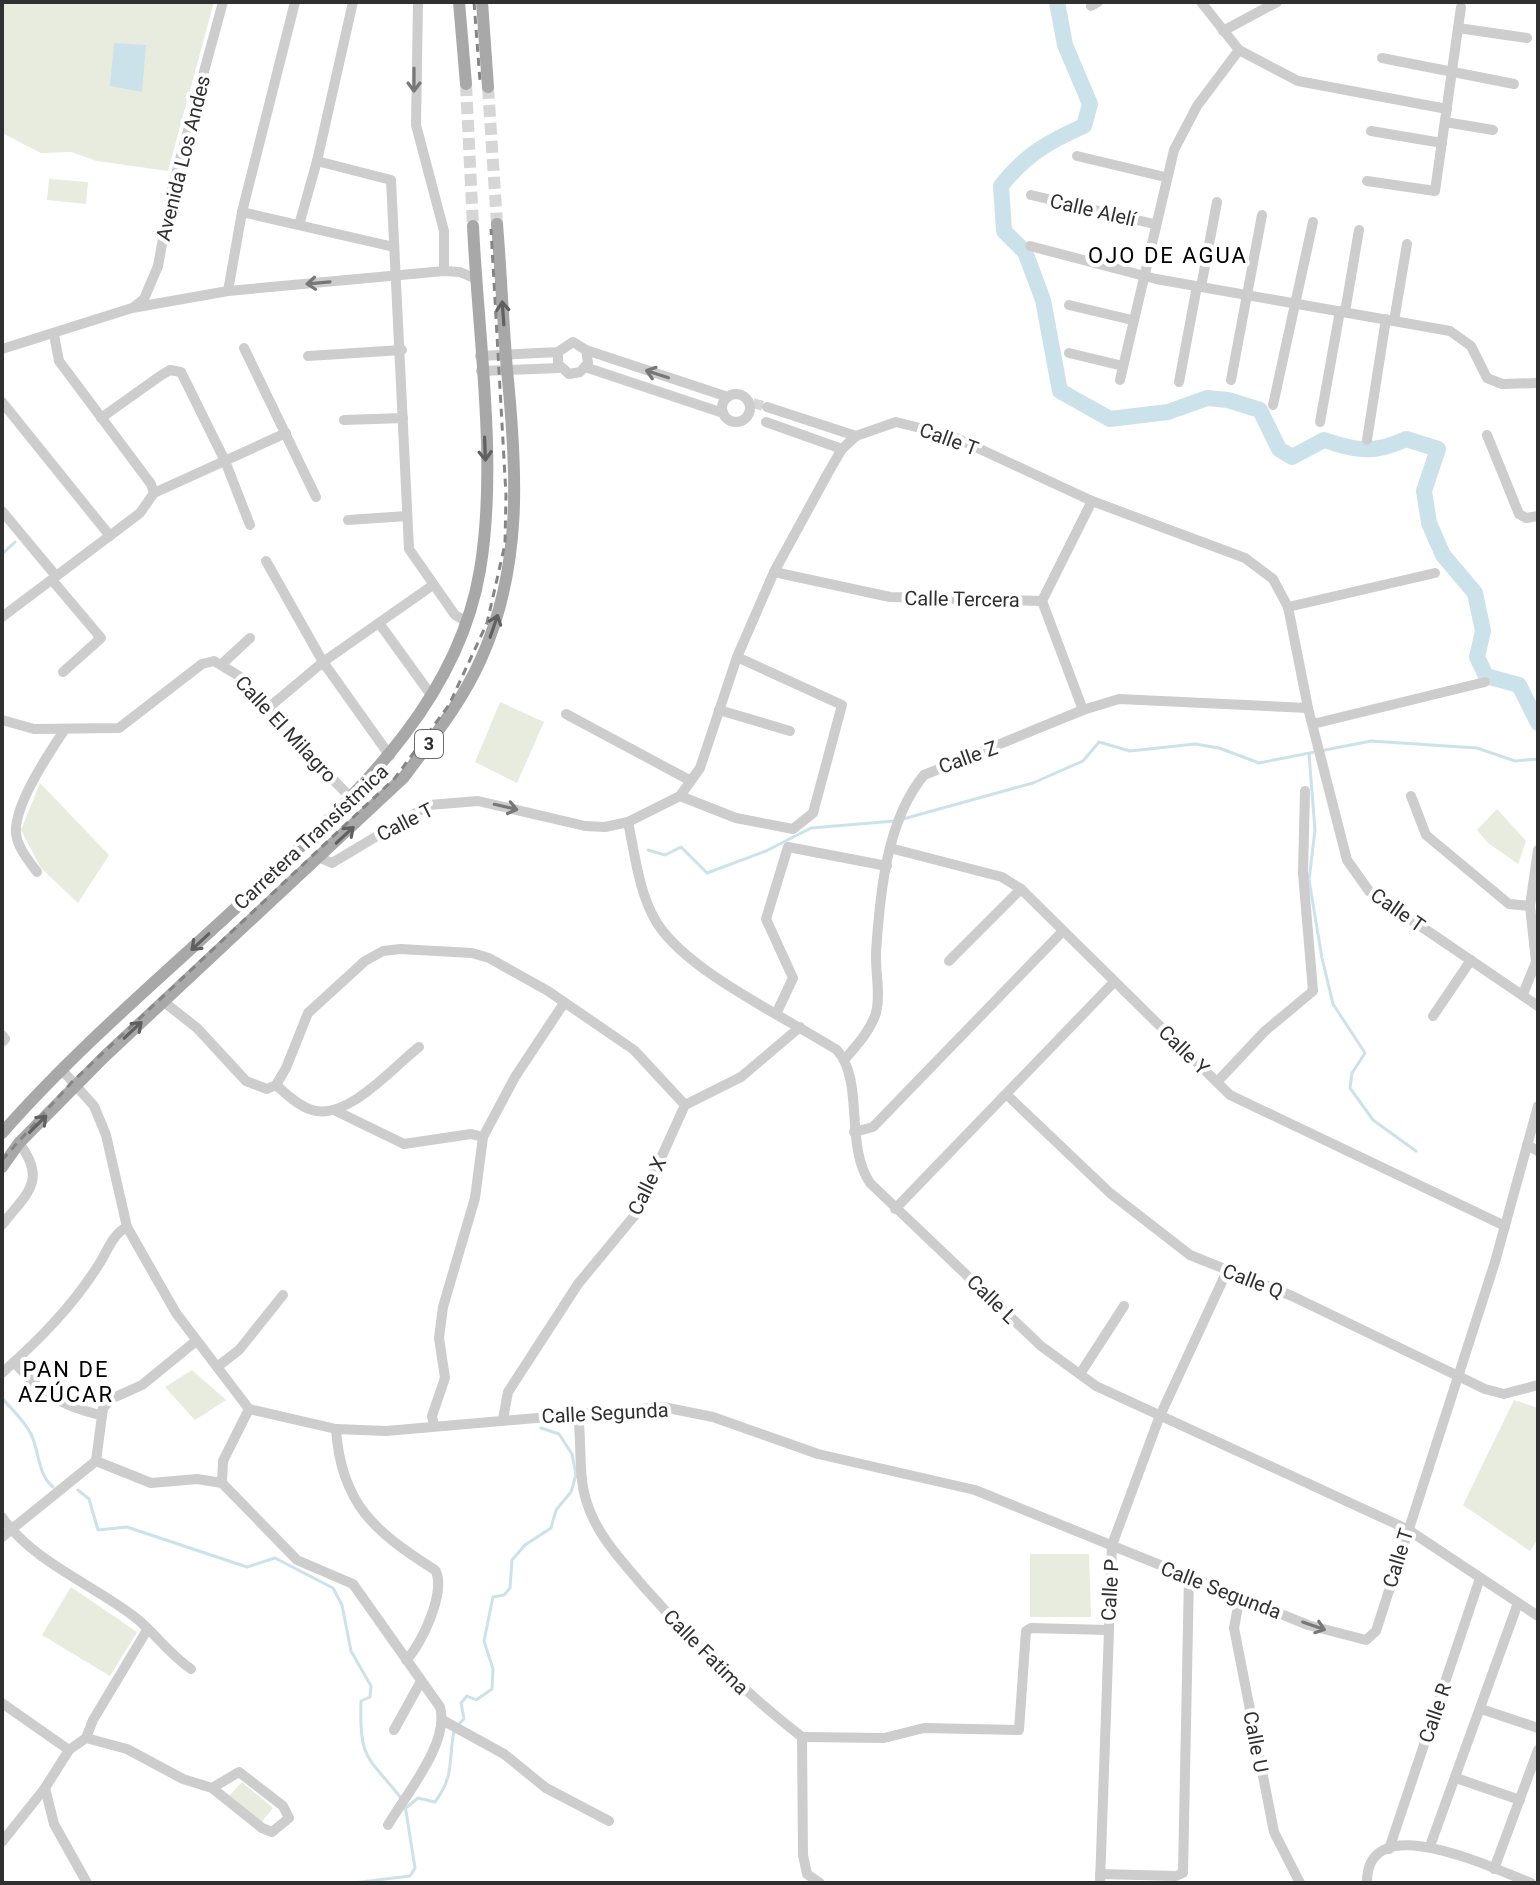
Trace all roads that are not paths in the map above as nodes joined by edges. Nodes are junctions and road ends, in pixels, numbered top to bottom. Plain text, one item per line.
1 (223, 2) edge
2 (295, 2) edge
3 (353, 2) edge
4 (418, 2) edge
5 (459, 2) edge
6 (482, 2) edge
7 (1201, 2) edge
8 (1277, 2) edge
9 (1461, 7) dead end
10 (1458, 28) junction
11 (1223, 31) junction
12 (1527, 38) dead end
13 (1239, 50) junction
14 (1382, 58) dead end
15 (1452, 73) junction
16 (466, 84) tunnel mouth
17 (1514, 84) dead end
18 (488, 87) tunnel mouth
19 (1447, 109) junction
20 (1445, 122) junction
21 (1493, 130) dead end
22 (1371, 131) dead end
23 (1442, 143) junction
24 (1077, 156) dead end
25 (317, 161) junction
26 (1165, 177) junction
27 (1367, 181) dead end
28 (1031, 195) dead end
29 (1217, 202) dead end
30 (242, 212) junction
31 (1262, 215) dead end
32 (1313, 222) dead end
33 (497, 224) tunnel mouth
34 (1154, 224) junction
35 (299, 225) junction
36 (473, 226) tunnel mouth
37 (1359, 230) dead end
38 (1407, 244) dead end
39 (1030, 246) dead end
40 (394, 247) junction
41 (444, 271) junction
42 (1143, 274) junction
43 (396, 276) junction
44 (476, 279) junction
45 (1199, 286) junction
46 (228, 291) junction
47 (1245, 293) junction
48 (1294, 302) junction
49 (1069, 305) dead end
50 (132, 308) junction
51 (1343, 311) junction
52 (1132, 320) junction
53 (1390, 320) junction
54 (54, 335) junction
55 (244, 348) dead end
56 (2, 349) edge
57 (402, 350) junction
58 (586, 350) junction
59 (558, 352) junction
60 (1069, 353) dead end
61 (506, 355) junction
62 (308, 356) dead end
63 (480, 356) junction
64 (1123, 366) junction
65 (585, 367) junction
66 (560, 368) junction
67 (481, 371) junction
68 (507, 371) junction
69 (1120, 380) dead end
70 (1231, 380) dead end
71 (1179, 382) dead end
72 (1538, 383) edge
73 (728, 397) junction
74 (2, 402) edge
75 (1273, 405) dead end
76 (767, 407) tunnel mouth
77 (723, 413) junction
78 (101, 418) junction
79 (403, 418) junction
80 (344, 420) dead end
81 (766, 422) tunnel mouth
82 (814, 422) junction
83 (1320, 422) dead end
84 (286, 433) junction
85 (1487, 435) dead end
86 (808, 436) junction
87 (856, 436) junction
88 (1367, 440) dead end
89 (842, 449) junction
90 (225, 461) junction
91 (154, 493) junction
92 (316, 497) dead end
93 (1092, 501) junction
94 (2, 511) edge
95 (407, 516) junction
96 (1538, 516) edge
97 (348, 520) dead end
98 (250, 525) dead end
99 (110, 536) junction
100 (266, 561) dead end
101 (774, 572) junction
102 (1435, 573) dead end
103 (54, 578) junction
104 (433, 585) junction
105 (1042, 601) junction
106 (1288, 607) junction
107 (2, 617) edge
108 (467, 622) junction
109 (379, 623) junction
110 (250, 638) dead end
111 (737, 657) junction
112 (323, 662) junction
113 (223, 663) junction
114 (63, 672) dead end
115 (1485, 682) dead end
116 (431, 695) junction
117 (1308, 708) junction
118 (267, 709) junction
119 (719, 710) junction
120 (1083, 710) junction
121 (566, 714) dead end
122 (2, 720) edge
123 (1313, 724) junction
124 (65, 729) junction
125 (790, 731) dead end
126 (390, 756) junction
127 (691, 781) junction
128 (1305, 791) dead end
129 (680, 796) junction
130 (1411, 796) dead end
131 (351, 798) junction
132 (628, 822) junction
133 (890, 848) junction
134 (1538, 850) edge
135 (320, 858) junction
136 (887, 866) junction
137 (37, 872) dead end
138 (1021, 889) junction
139 (1530, 906) junction
140 (1062, 932) junction
141 (1471, 960) junction
142 (949, 961) dead end
143 (1114, 982) junction
144 (1523, 994) junction
145 (164, 1002) junction
146 (564, 1003) junction
147 (1538, 1006) edge
148 (777, 1012) junction
149 (1433, 1016) dead end
150 (800, 1027) junction
151 (2, 1035) edge
152 (2, 1042) edge
153 (419, 1047) dead end
154 (845, 1059) junction
155 (62, 1070) junction
156 (1217, 1082) junction
157 (77, 1085) junction
158 (276, 1085) junction
159 (1007, 1095) junction
160 (685, 1105) junction
161 (1538, 1106) edge
162 (334, 1110) junction
163 (854, 1132) junction
164 (2, 1133) edge
165 (483, 1137) junction
166 (19, 1143) junction
167 (1527, 1145) junction
168 (1538, 1151) edge
169 (2, 1167) edge
170 (895, 1209) junction
171 (2, 1225) edge
172 (1505, 1226) junction
173 (127, 1227) junction
174 (1227, 1271) junction
175 (283, 1295) dead end
176 (1124, 1306) dead end
177 (196, 1341) junction
178 (14, 1362) junction
179 (217, 1367) junction
180 (2, 1373) edge
181 (1080, 1374) junction
182 (1456, 1378) junction
183 (1538, 1385) edge
184 (249, 1409) junction
185 (100, 1415) junction
186 (578, 1415) junction
187 (1159, 1418) junction
188 (503, 1419) junction
189 (434, 1425) junction
190 (336, 1429) junction
191 (96, 1461) junction
192 (222, 1483) junction
193 (2, 1517) edge
194 (1407, 1529) junction
195 (7, 1534) edge
196 (1112, 1545) junction
197 (1189, 1576) junction
198 (1480, 1578) junction
199 (1240, 1596) junction
200 (1518, 1603) junction
201 (1538, 1616) edge
202 (147, 1630) junction
203 (1108, 1630) junction
204 (1366, 1640) joint
205 (406, 1660) junction
206 (191, 1669) dead end
207 (420, 1683) junction
208 (2, 1703) edge
209 (1481, 1709) junction
210 (454, 1725) junction
211 (1538, 1728) edge
212 (394, 1730) dead end
213 (802, 1737) junction
214 (86, 1738) junction
215 (69, 1750) junction
216 (1538, 1750) edge
217 (1456, 1778) junction
218 (45, 1788) junction
219 (212, 1788) junction
220 (1520, 1800) junction
221 (609, 1821) dead end
222 (388, 1825) dead end
223 (2, 1842) edge
224 (1430, 1846) junction
225 (1389, 1849) junction
226 (1496, 1870) junction
227 (1100, 1878) edge
228 (87, 1883) edge
229 (820, 1883) edge
230 (1300, 1883) edge
231 (1367, 1883) edge
232 (1492, 1883) edge
233 (1531, 1883) edge

1 - 50 street, Avenida Los Andes
2 - 30 street
3 - 25 street
4 -> 41 street
5 - 16 main road
6 - 18 main road
7 - 11 street
8 - 11 street
9 - 10 street
10 - 12 street
10 - 15 street
11 - 13 street
13 - 19 street
13 - 26 street
14 - 15 street
15 - 17 street
15 - 19 street
19 - 20 street
20 - 21 street
20 - 23 street
22 - 23 street
23 - 27 street
24 - 26 street
25 - 35 street
25 - 40 street
26 - 34 street
28 - 34 street, Calle Alelí
29 - 45 street
30 - 35 street
30 - 46 street
31 - 47 street
32 - 48 street
61 -> 33 main road, Carretera Transístmica / 3
34 - 42 street
35 - 40 street
36 - 44 main road, Carretera Transístmica / 3
37 - 51 street
38 - 53 street
39 - 42 street
40 - 43 street
41 - 43 street
41 - 44 street
42 - 45 street
42 - 52 street
43 -> 46 street
43 - 57 street
44 - 63 main road, Carretera Transístmica / 3
45 - 47 street
45 - 71 street
46 - 50 street
47 - 48 street
47 - 70 street
48 - 51 street
48 - 75 street
49 - 52 street
50 - 54 street
51 - 53 street
51 - 83 street
52 - 64 street
53 - 72 street
53 - 88 street
54 - 56 street
54 - 78 street
55 - 84 street
57 - 62 street
57 - 79 street
58 - 59 street
58 - 65 street
73 -> 58 street
59 - 61 street
59 - 66 street
60 - 64 street
61 - 63 street
61 - 68 main road, Carretera Transístmica / 3
63 - 67 main road, Carretera Transístmica / 3
64 - 69 street
65 - 66 street
65 - 77 street
66 - 68 street
67 - 68 street
67 -> 108 main road, Carretera Transístmica / 3
135 -> 68 main road, Carretera Transístmica / 3
73 - 77 street
73 - 77 street
74 - 99 street
76 - 82 street
78 - 90 street
78 - 91 street
79 - 80 street
79 - 95 street
81 - 86 street
82 - 86 street
82 - 87 street
84 - 90 street
84 - 92 street
85 - 96 street
86 - 89 street
87 - 89 street, Calle T
87 - 93 street, Calle T
89 - 101 street, Calle T
90 - 91 street
90 - 98 street
91 - 99 street
93 - 105 street, Calle Tercera
93 - 106 street, Calle T
94 - 103 street
95 - 97 street
95 - 104 street
99 - 103 street
100 - 112 street
101 - 105 street, Calle Tercera
101 - 111 street, Calle T
102 - 106 street
103 - 107 street
103 - 114 street
104 - 108 street
104 - 109 street
105 - 120 street
106 - 117 street, Calle T
108 - 116 main road, Carretera Transístmica / 3
109 - 112 street
109 - 116 street
110 - 113 street
111 - 119 street, Calle T
111 - 129 street
112 - 118 street
112 - 126 street
113 - 118 street, Calle El Milagro
113 - 124 street, Calle El Milagro
115 - 123 street
116 - 126 main road, Carretera Transístmica / 3
117 - 120 street, Calle Z
117 - 123 street, Calle T
118 - 131 street, Calle El Milagro
119 - 125 street
119 - 127 street, Calle T
120 - 133 street, Calle Z
121 - 127 street
122 - 124 street, Calle El Milagro
123 - 141 street, Calle T
124 - 137 street
126 - 131 main road, Carretera Transístmica / 3
127 - 129 street, Calle T
128 - 156 street
129 - 132 street, Calle T
130 - 139 street
131 -> 155 main road, Carretera Transístmica / 3
135 -> 132 street, Calle T
132 - 148 street
133 - 136 street, Calle Z
133 - 138 street, Calle Y
134 - 139 street
135 - 145 main road, Carretera Transístmica / 3
136 - 148 street
136 - 154 street, Calle Z
138 - 140 street, Calle Y
138 - 142 street
139 - 144 street
140 - 143 street, Calle Y
140 - 163 street
141 - 144 street, Calle T
141 - 149 street
143 - 156 street, Calle Y
143 - 159 street
144 - 147 street, Calle T
157 -> 145 main road, Carretera Transístmica / 3
145 - 158 street
146 - 158 street
146 - 160 street
146 - 165 street
148 - 150 street
150 - 154 street
150 - 160 street
151 - 152 street
153 - 162 street
154 - 163 street, Calle L
155 - 157 street
155 - 164 main road, Carretera Transístmica / 3
156 - 172 street, Calle Y
166 -> 157 main road, Carretera Transístmica / 3
157 - 173 street
158 - 162 street
159 - 170 street
159 - 174 street, Calle Q
160 - 188 street, Calle X
161 - 167 street, Calle T
162 - 165 street
163 - 170 street, Calle L
165 - 189 street
166 - 169 main road, Carretera Transístmica / 3
166 - 171 street
167 - 168 street
167 - 172 street, Calle T
170 - 181 street, Calle L
172 - 182 street, Calle T
173 - 177 street
173 - 178 street
174 - 182 street, Calle Q
174 - 187 street, Calle P
175 - 179 street
176 - 181 street
177 - 179 street
177 - 185 street
178 - 180 street
178 - 185 street
179 - 184 street
181 - 187 street, Calle L
182 - 183 street, Calle Q
182 - 194 street, Calle T
184 - 190 street, Calle Segunda
184 - 192 street
185 - 191 street
186 - 188 street, Calle Segunda
186 - 196 street, Calle Segunda
186 - 213 street, Calle Fatima
187 - 194 street, Calle L
187 - 196 street, Calle P
188 - 189 street, Calle Segunda
189 - 190 street, Calle Segunda
190 - 205 street
191 - 192 street
191 - 195 street
192 - 205 street
193 - 195 street
194 - 198 street, Calle L
194 - 204 street, Calle T
195 - 202 street
196 - 197 street, Calle Segunda
196 - 203 street, Calle P
197 - 199 street, Calle Segunda
197 - 227 street
198 - 200 street, Calle L
198 - 225 street, Calle R
199 -> 204 street, Calle Segunda
199 - 230 street, Calle U
200 - 201 street, Calle L
200 - 209 street
202 - 206 street
202 - 214 street
203 - 213 street
203 - 227 street, Calle P
205 - 207 street
207 - 210 street
207 - 212 street
208 - 215 street
209 - 211 street
209 - 217 street
210 - 221 street
210 - 222 street
213 - 229 street
214 - 215 street
214 - 219 street
215 - 218 street
216 - 220 street
217 - 220 street
217 - 224 street
218 - 223 street
218 - 228 street
219 - 219 street
220 - 226 street
224 - 225 street
224 - 226 street
225 - 231 street
226 - 232 street
226 - 233 street

